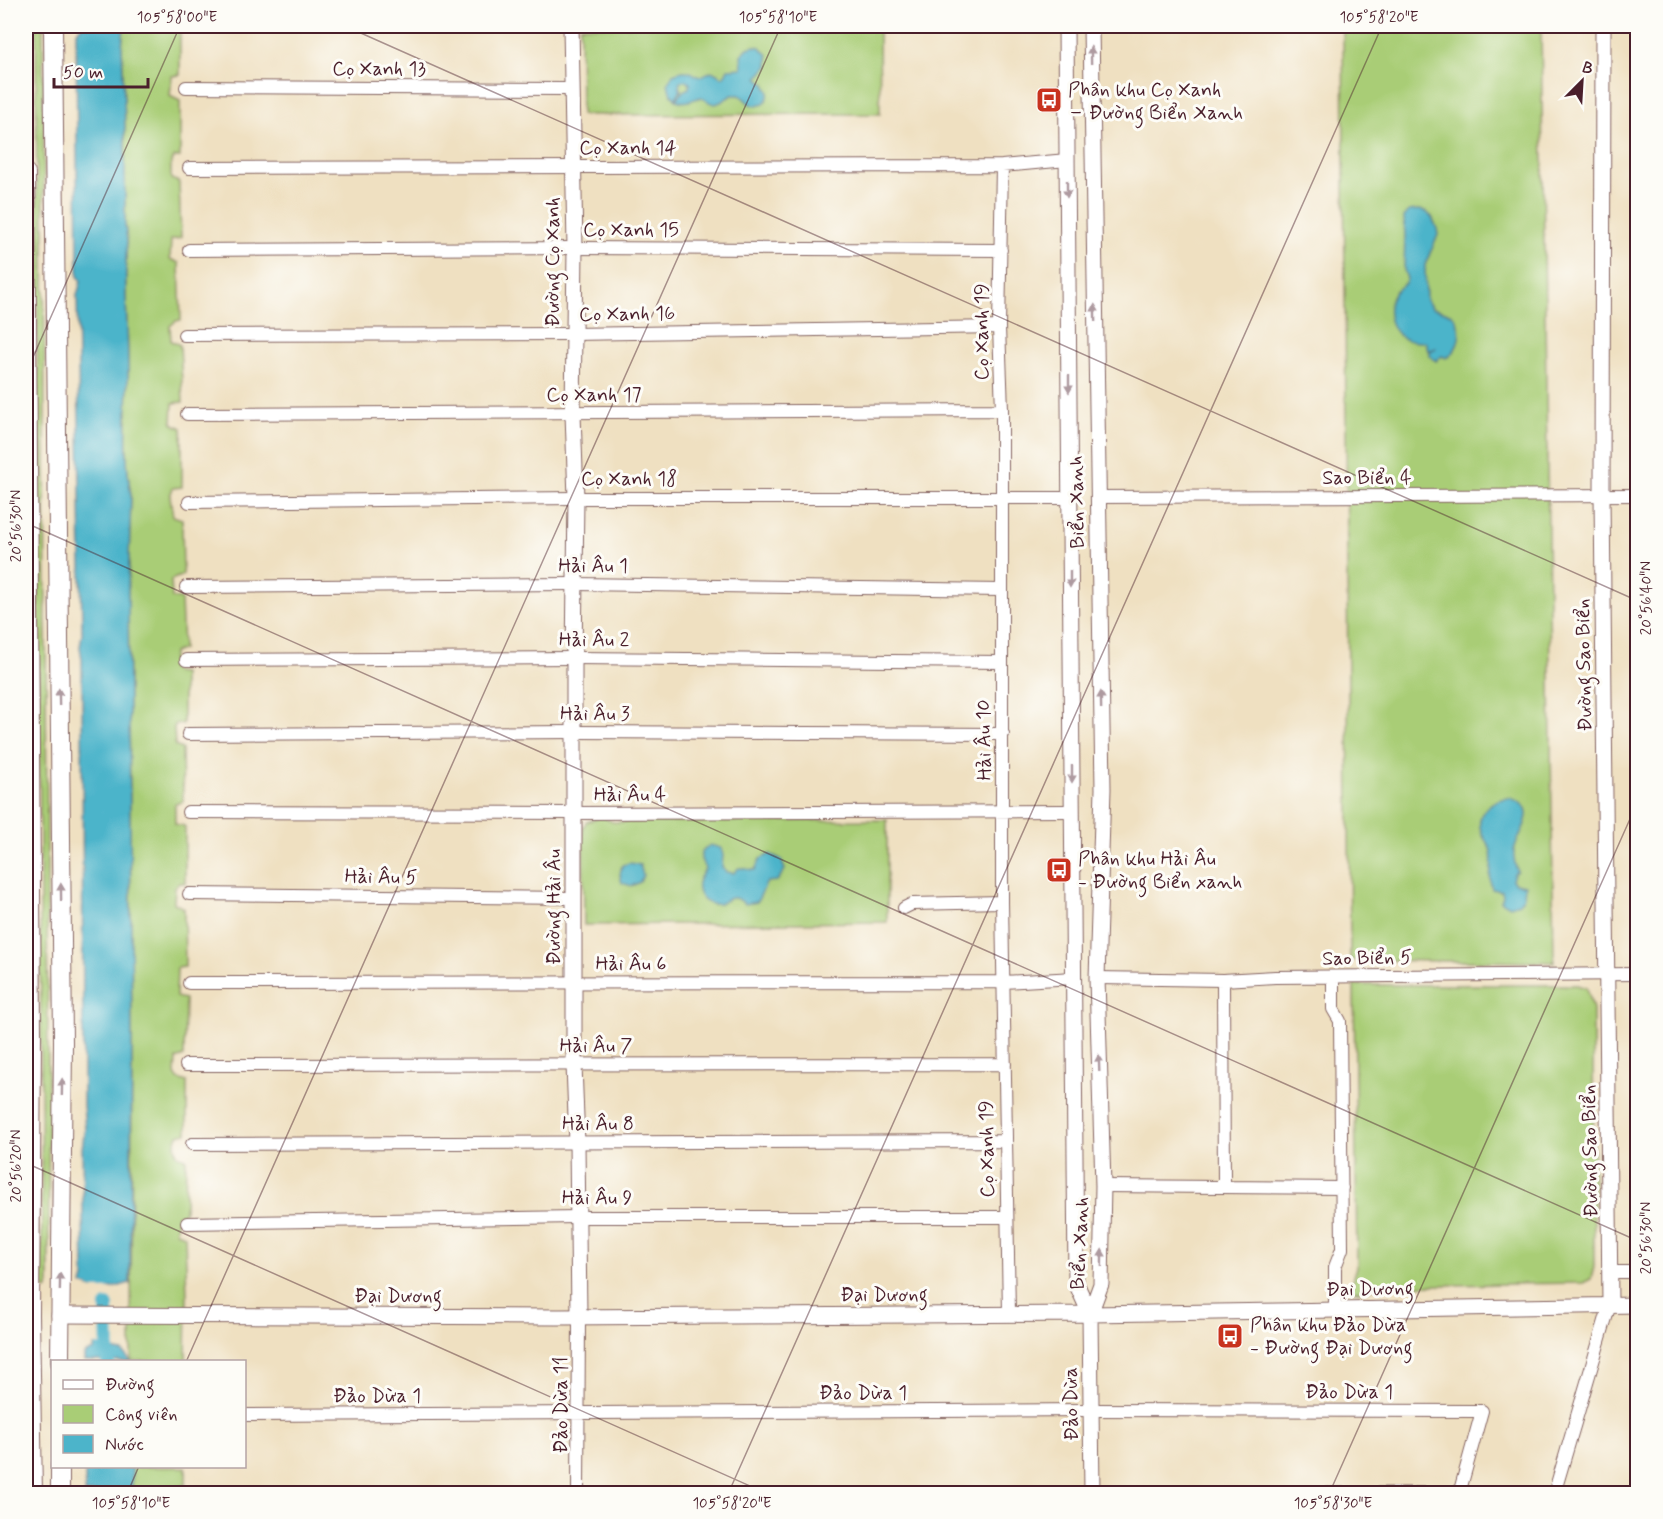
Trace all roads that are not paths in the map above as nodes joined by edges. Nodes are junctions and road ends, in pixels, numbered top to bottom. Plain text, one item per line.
1 (53, 26) edge
2 (571, 26) edge
3 (1066, 26) edge
4 (1091, 26) edge
5 (1603, 26) edge
6 (186, 87) dead end
7 (571, 88) junction
8 (1067, 160) junction
9 (572, 166) junction
10 (1002, 166) junction
11 (189, 168) dead end
12 (26, 173) edge
13 (575, 248) junction
14 (189, 250) dead end
15 (1001, 250) junction
16 (999, 327) junction
17 (184, 334) dead end
18 (573, 334) junction
19 (1002, 410) junction
20 (187, 414) dead end
21 (573, 414) junction
22 (1602, 495) junction
23 (1638, 495) edge
24 (1001, 497) junction
25 (1097, 497) junction
26 (576, 498) junction
27 (1070, 498) junction
28 (189, 502) dead end
29 (575, 584) junction
30 (186, 586) dead end
31 (1001, 590) junction
32 (574, 658) junction
33 (186, 660) dead end
34 (1002, 662) junction
35 (575, 732) junction
36 (188, 734) dead end
37 (1003, 734) junction
38 (1072, 811) junction
39 (188, 812) dead end
40 (1003, 812) junction
41 (573, 813) junction
42 (189, 894) dead end
43 (573, 898) junction
44 (1002, 902) junction
45 (904, 908) dead end
46 (1608, 974) junction
47 (1638, 974) edge
48 (1074, 978) junction
49 (1097, 978) junction
50 (1333, 978) junction
51 (1223, 980) junction
52 (1004, 982) junction
53 (189, 983) dead end
54 (574, 983) junction
55 (29, 1033) edge
56 (1005, 1064) junction
57 (186, 1065) dead end
58 (574, 1065) junction
59 (1005, 1141) junction
60 (577, 1143) junction
61 (192, 1144) dead end
62 (1103, 1186) junction
63 (1224, 1187) junction
64 (1342, 1188) junction
65 (577, 1217) junction
66 (1007, 1217) junction
67 (188, 1223) dead end
68 (1611, 1272) junction
69 (1638, 1272) edge
70 (1610, 1304) junction
71 (1638, 1305) edge
72 (1335, 1310) junction
73 (1009, 1314) junction
74 (1090, 1314) junction
75 (30, 1315) junction
76 (59, 1315) junction
77 (579, 1316) junction
78 (60, 1360) edge
79 (1091, 1410) junction
80 (580, 1413) junction
81 (246, 1415) edge
82 (60, 1468) edge
83 (1459, 1493) edge
84 (33, 1494) edge
85 (60, 1494) edge
86 (578, 1494) edge
87 (1092, 1494) edge
88 (1290, 1494) edge
89 (1554, 1494) edge

76 -> 1 main road
2 - 7 street, Đường Cọ Xanh
3 - 8 street, Biển Xanh
25 -> 4 street, Biển Xanh
5 - 22 street, Đường Sao Biển
6 - 7 street, Cọ Xanh 13
7 - 9 street, Đường Cọ Xanh
8 - 10 street, Cọ Xanh 14
8 -> 27 street, Biển Xanh
9 - 10 street, Cọ Xanh 14
9 - 11 street, Cọ Xanh 14
9 - 13 street, Đường Cọ Xanh
10 - 15 street, Cọ Xanh 19
12 - 55 main road
13 - 14 street, Cọ Xanh 15
13 - 15 street, Cọ Xanh 15
13 - 18 street, Đường Cọ Xanh
15 - 16 street, Cọ Xanh 19
16 - 18 street, Cọ Xanh 16
16 - 19 street, Cọ Xanh 19
17 - 18 street, Cọ Xanh 16
18 - 21 street, Đường Cọ Xanh
19 - 21 street, Cọ Xanh 17
19 - 24 street, Cọ Xanh 19
20 - 21 street, Cọ Xanh 17
21 - 26 street, Đường Cọ Xanh
22 - 23 street, Sao Biển 4
22 - 25 street, Sao Biển 4
22 - 46 street, Đường Sao Biển
24 - 26 street, Cọ Xanh 18
24 - 27 street, Cọ Xanh 18
24 - 31 street, Hải Âu 10
25 - 27 street
49 -> 25 street, Biển Xanh
26 - 28 street, Cọ Xanh 18
26 - 29 street, Đường Hải Âu
27 -> 38 street, Biển Xanh
29 - 30 street, Hải Âu 1
29 - 31 street, Hải Âu 1
29 - 32 street, Đường Hải Âu
31 - 34 street, Hải Âu 10
32 - 33 street, Hải Âu 2
32 - 34 street, Hải Âu 2
32 - 35 street, Đường Hải Âu
34 - 37 street, Hải Âu 10
35 - 36 street, Hải Âu 3
35 - 37 street, Hải Âu 3
35 - 41 street, Đường Hải Âu
37 - 40 street, Hải Âu 10
38 - 40 street, Hải Âu 4
38 - 48 street, Biển Xanh
39 - 41 street, Hải Âu 4
40 - 41 street, Hải Âu 4
40 - 44 street, Hải Âu 10
41 - 43 street, Đường Hải Âu
42 - 43 street, Hải Âu 5
43 - 54 street, Đường Hải Âu
44 - 45 street
44 - 52 street, Hải Âu 10
46 - 47 street, Sao Biển 5
46 - 50 street, Sao Biển 5
46 - 68 street, Đường Sao Biển
48 - 49 street
48 - 52 street, Hải Âu 6
48 - 74 street, Biển Xanh
49 - 51 street, Sao Biển 5
62 -> 49 street, Biển Xanh
50 - 51 street, Sao Biển 5
50 - 64 street
51 - 63 street
52 - 54 street, Hải Âu 6
52 - 56 street, Cọ Xanh 19
53 - 54 street, Hải Âu 6
54 - 58 street, Đường Hải Âu
55 - 75 main road
56 - 58 street, Hải Âu 7
56 - 59 street, Cọ Xanh 19
57 - 58 street, Hải Âu 7
58 - 60 street, Đường Hải Âu
59 - 60 street, Hải Âu 8
59 - 66 street, Cọ Xanh 19
60 - 61 street, Hải Âu 8
60 - 65 street, Đường Hải Âu
62 - 63 street
74 -> 62 street, Biển Xanh
63 - 64 street
64 - 72 street
65 - 66 street, Hải Âu 9
65 - 67 street, Hải Âu 9
65 - 77 street, Đường Hải Âu
66 - 73 street, Cọ Xanh 19
68 - 69 street
68 - 70 street, Đường Sao Biển
70 - 71 street, Đại Dương
70 - 72 street, Đại Dương
70 - 89 street
72 - 74 street, Đại Dương
73 - 74 street, Đại Dương
73 - 77 street, Đại Dương
74 - 79 street, Đảo Dừa
75 - 76 main road
75 - 84 main road
76 - 77 street, Đại Dương
76 - 78 main road
77 - 80 street, Đảo Dừa 11
79 - 80 street, Đảo Dừa 1
79 - 83 street, Đảo Dừa 1
79 - 87 street, Đảo Dừa
80 - 81 street, Đảo Dừa 1
80 - 86 street, Đảo Dừa 11
82 - 85 main road
83 - 88 street

